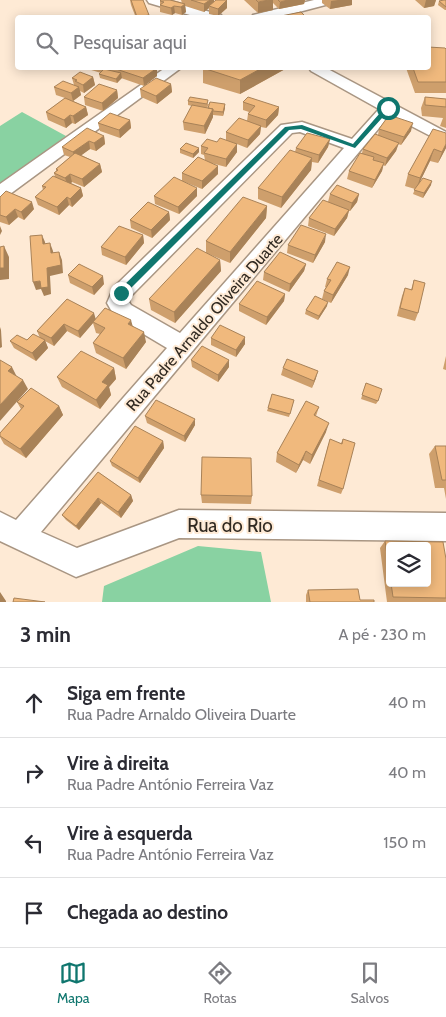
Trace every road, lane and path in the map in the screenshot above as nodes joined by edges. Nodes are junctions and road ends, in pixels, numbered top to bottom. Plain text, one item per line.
1 (153, 0) edge
2 (328, 0) edge
3 (206, 15) edge
4 (270, 15) edge
5 (171, 70) edge
6 (320, 70) edge
7 (388, 108) junction
8 (446, 140) edge
9 (355, 146) junction
10 (0, 193) edge
11 (184, 346) junction
12 (446, 527) edge
13 (10, 532) edge

1 - 3 street
2 - 4 street
5 - 10 street
6 - 7 street
7 - 8 street
7 - 9 street, Rua Padre Arnaldo Oliveira Duarte
9 - 11 street, Rua Padre Arnaldo Oliveira Duarte
9 - 11 street
11 - 13 street, Rua Padre Arnaldo Oliveira Duarte
12 - 13 street, Rua do Rio

